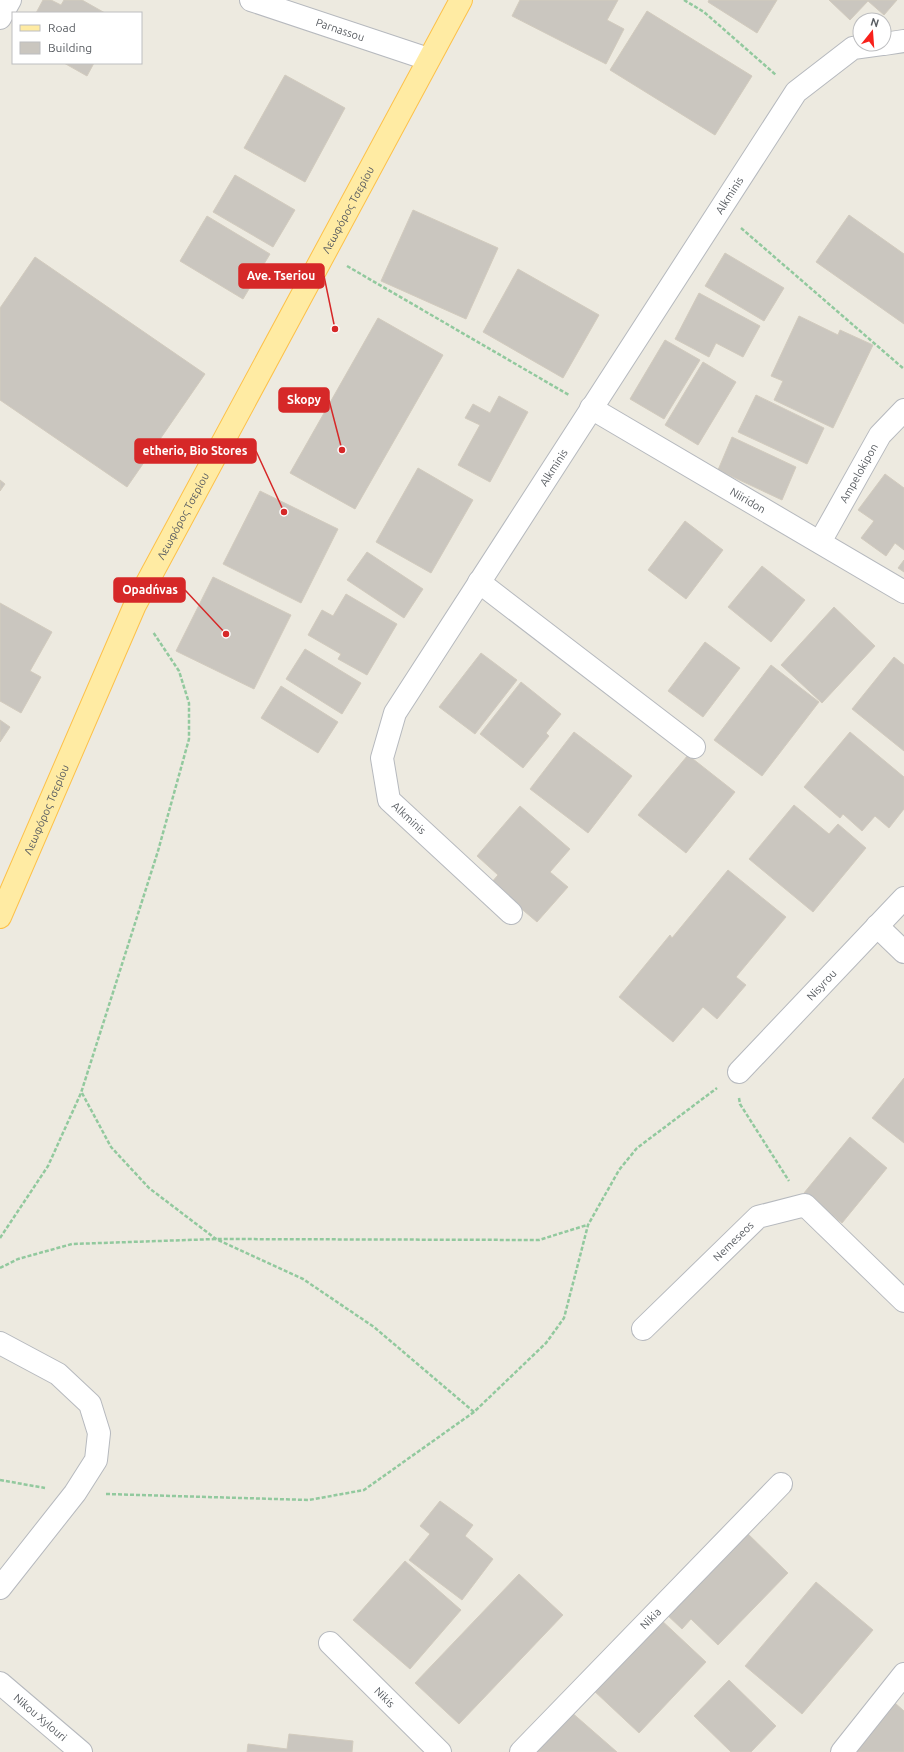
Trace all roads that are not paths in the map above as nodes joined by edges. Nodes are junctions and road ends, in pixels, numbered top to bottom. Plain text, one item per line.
1 (10, 0) edge
2 (251, 0) edge
3 (461, 0) edge
4 (0, 18) edge
5 (904, 41) edge
6 (892, 43) edge
7 (852, 49) edge
8 (428, 59) junction
9 (591, 408) junction
10 (904, 410) edge
11 (820, 542) junction
12 (479, 582) junction
13 (904, 592) edge
14 (694, 747) dead end
15 (904, 898) edge
16 (511, 913) dead end
17 (0, 918) edge
18 (877, 926) junction
19 (904, 952) edge
20 (739, 1072) road end
21 (904, 1301) edge
22 (643, 1329) dead end
23 (0, 1343) edge
24 (781, 1484) dead end
25 (4, 1583) edge
26 (330, 1643) dead end
27 (904, 1674) edge
28 (0, 1683) edge
29 (81, 1752) edge
30 (440, 1752) edge
31 (521, 1752) edge
32 (842, 1752) edge

1 - 4 street
2 - 8 street, Parnassou
3 - 8 main road, Λεωφόρος Τσερίου
5 - 6 street, Alkminis
7 - 9 street, Alkminis
8 - 17 main road, Λεωφόρος Τσερίου
9 - 11 street, Niiridon
9 - 12 street, Alkminis
10 - 11 street, Ampelokipon
11 - 13 street, Niiridon
12 - 14 street
12 - 16 street, Alkminis
15 - 18 street, Nisyrou
18 - 19 street
18 - 20 street, Nisyrou
21 - 22 street, Nemeseos
23 - 25 street
24 - 31 street, Nikia
26 - 30 street, Nikis
27 - 32 street
28 - 29 street, Nikou Xylouri

